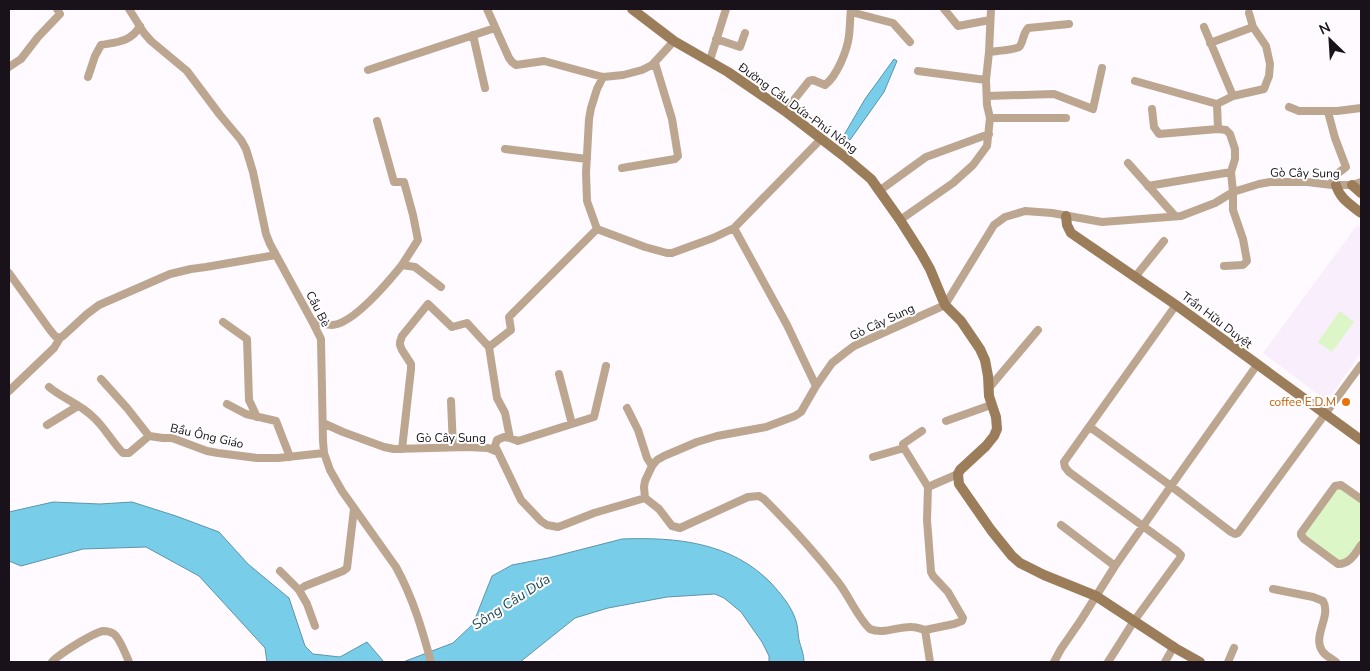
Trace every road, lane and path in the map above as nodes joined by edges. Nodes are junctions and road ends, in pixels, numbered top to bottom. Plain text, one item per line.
1 (57, 9) edge
2 (129, 9) edge
3 (487, 9) edge
4 (632, 9) edge
5 (726, 9) edge
6 (944, 9) edge
7 (991, 9) edge
8 (851, 10) edge
9 (1249, 13) dead end
10 (990, 20) junction
11 (1068, 24) dead end
12 (140, 26) junction
13 (1204, 27) dead end
14 (1253, 27) junction
15 (495, 28) junction
16 (745, 34) dead end
17 (474, 35) junction
18 (716, 39) junction
19 (674, 40) junction
20 (910, 42) dead end
21 (1210, 43) junction
22 (989, 52) junction
23 (710, 60) junction
24 (655, 63) junction
25 (9, 67) edge
26 (1102, 68) dead end
27 (368, 70) dead end
28 (918, 71) dead end
29 (88, 77) dead end
30 (603, 77) junction
31 (986, 80) junction
32 (1135, 81) dead end
33 (485, 88) dead end
34 (986, 96) junction
35 (1233, 96) junction
36 (1217, 104) junction
37 (1289, 107) dead end
38 (1361, 108) edge
39 (1152, 109) dead end
40 (785, 111) junction
41 (1328, 112) junction
42 (990, 118) junction
43 (1066, 118) dead end
44 (377, 121) dead end
45 (1218, 129) junction
46 (989, 134) junction
47 (821, 139) junction
48 (505, 149) dead end
49 (587, 159) junction
50 (1128, 163) dead end
51 (622, 168) dead end
52 (1231, 172) junction
53 (1357, 183) edge
54 (1334, 185) junction
55 (1148, 186) junction
56 (878, 191) junction
57 (1233, 192) junction
58 (1361, 193) edge
59 (1361, 213) edge
60 (1066, 216) junction
61 (1175, 216) junction
62 (900, 220) junction
63 (734, 228) junction
64 (597, 229) junction
65 (1164, 241) dead end
66 (276, 256) junction
67 (402, 266) junction
68 (1224, 266) dead end
69 (9, 273) edge
70 (1135, 277) junction
71 (441, 287) dead end
72 (945, 305) junction
73 (1176, 305) junction
74 (312, 321) junction
75 (223, 322) dead end
76 (1038, 330) dead end
77 (60, 338) junction
78 (489, 347) junction
79 (1258, 365) junction
80 (1361, 365) edge
81 (606, 366) dead end
82 (559, 374) dead end
83 (101, 379) dead end
84 (816, 386) junction
85 (49, 387) dead end
86 (989, 388) junction
87 (9, 391) edge
88 (451, 401) dead end
89 (227, 404) dead end
90 (991, 405) junction
91 (78, 406) junction
92 (628, 408) dead end
93 (1325, 414) junction
94 (257, 417) junction
95 (946, 421) dead end
96 (323, 423) junction
97 (572, 424) junction
98 (47, 425) dead end
99 (1090, 427) junction
100 (922, 431) dead end
101 (149, 436) junction
102 (510, 438) junction
103 (1361, 440) edge
104 (454, 447) junction
105 (904, 448) junction
106 (402, 449) junction
107 (498, 452) junction
108 (324, 453) junction
109 (290, 457) junction
110 (873, 457) dead end
111 (652, 466) junction
112 (958, 474) junction
113 (1172, 486) junction
114 (928, 487) junction
115 (645, 498) junction
116 (1361, 499) edge
117 (354, 509) junction
118 (1061, 526) dead end
119 (1143, 526) junction
120 (1361, 545) edge
121 (1115, 566) junction
122 (280, 571) dead end
123 (1273, 589) dead end
124 (299, 590) junction
125 (1096, 596) junction
126 (1134, 621) junction
127 (315, 626) dead end
128 (925, 630) junction
129 (1174, 646) junction
130 (1234, 648) dead end
131 (52, 662) edge
132 (130, 662) edge
133 (431, 662) edge
134 (930, 662) edge
135 (1054, 662) edge
136 (1108, 662) edge
137 (1165, 662) edge
138 (1200, 662) edge
139 (1228, 662) edge
140 (1336, 662) edge

1 - 25 street
2 - 12 street, Cầu Bè
3 - 15 street
4 - 19 street, Đường Cầu Dứa-Phú Nông
5 - 18 street
6 - 10 street
7 - 10 street
8 - 20 street
8 - 40 street
9 - 14 street
10 - 22 street
11 - 22 street
12 - 29 street
12 - 66 street, Cầu Bè
13 - 21 street
14 - 21 street
14 - 35 street
15 - 17 street
15 - 30 street
16 - 18 street
17 - 27 street
17 - 33 street
18 - 23 street
19 - 23 street, Đường Cầu Dứa-Phú Nông
19 - 24 street
21 - 35 street
22 - 31 street
23 - 40 street, Đường Cầu Dứa-Phú Nông
24 - 30 street
24 - 51 street
26 - 34 street
28 - 31 street
30 - 49 street
31 - 34 street
32 - 36 street
34 - 42 street
35 - 36 street
36 - 45 street
37 - 41 street
38 - 41 street
39 - 45 street
40 - 47 street, Đường Cầu Dứa-Phú Nông
41 - 54 street
42 - 43 street
42 - 46 street
44 - 67 street
45 - 52 street
46 - 56 street
46 - 62 street
47 - 56 street, Đường Cầu Dứa-Phú Nông
47 - 63 street
48 - 49 street
49 - 64 street
50 - 55 street
52 - 55 street
52 - 57 street
53 - 54 street, Gò Cây Sung
53 - 58 street
54 - 57 street, Gò Cây Sung
54 - 59 street
55 - 61 street
56 - 62 street, Đường Cầu Dứa-Phú Nông
57 - 61 street, Gò Cây Sung
57 - 68 street
60 - 61 street, Gò Cây Sung
60 - 70 street, Trần Hữu Duyệt
60 - 72 street, Gò Cây Sung
62 - 72 street, Đường Cầu Dứa-Phú Nông
63 - 64 street
63 - 84 street
64 - 78 street
65 - 70 street
66 - 74 street, Cầu Bè
66 - 77 street
67 - 71 street
67 - 74 street
69 - 77 street
70 - 73 street, Trần Hữu Duyệt
72 - 84 street, Gò Cây Sung
72 - 86 street, Đường Cầu Dứa-Phú Nông
73 - 79 street, Trần Hữu Duyệt
73 - 99 street
74 - 96 street, Cầu Bè
75 - 94 street
76 - 86 street
77 - 87 street
78 - 102 street
78 - 106 street
79 - 93 street, Trần Hữu Duyệt
79 - 113 street
80 - 93 street
81 - 97 street
82 - 97 street
83 - 101 street
84 - 111 street, Gò Cây Sung
85 - 91 street
86 - 90 street, Đường Cầu Dứa-Phú Nông
88 - 104 street
89 - 94 street
90 - 95 street
90 - 112 street, Đường Cầu Dứa-Phú Nông
91 - 98 street
91 - 101 street
92 - 111 street
93 - 103 street, Trần Hữu Duyệt
93 - 113 street
94 - 109 street
96 - 106 street, Gò Cây Sung
96 - 108 street, Cầu Bè
97 - 102 street
99 - 113 street
99 - 119 street
100 - 105 street
101 - 109 street, Bầu Ông Giáo
102 - 107 street
104 - 106 street, Gò Cây Sung
104 - 107 street, Gò Cây Sung
105 - 110 street
105 - 114 street
107 - 115 street, Gò Cây Sung
108 - 109 street, Bầu Ông Giáo
108 - 117 street, Cầu Bè
111 - 115 street
112 - 114 street
112 - 125 street
113 - 119 street
114 - 128 street
115 - 128 street
116 - 120 street
117 - 124 street
117 - 133 street, Cầu Bè
118 - 121 street
119 - 121 street
119 - 126 street
121 - 125 street
122 - 124 street
123 - 140 street
124 - 127 street
125 - 126 street
125 - 135 street
126 - 129 street
126 - 136 street
128 - 134 street
129 - 137 street
129 - 138 street
130 - 139 street
131 - 132 street

